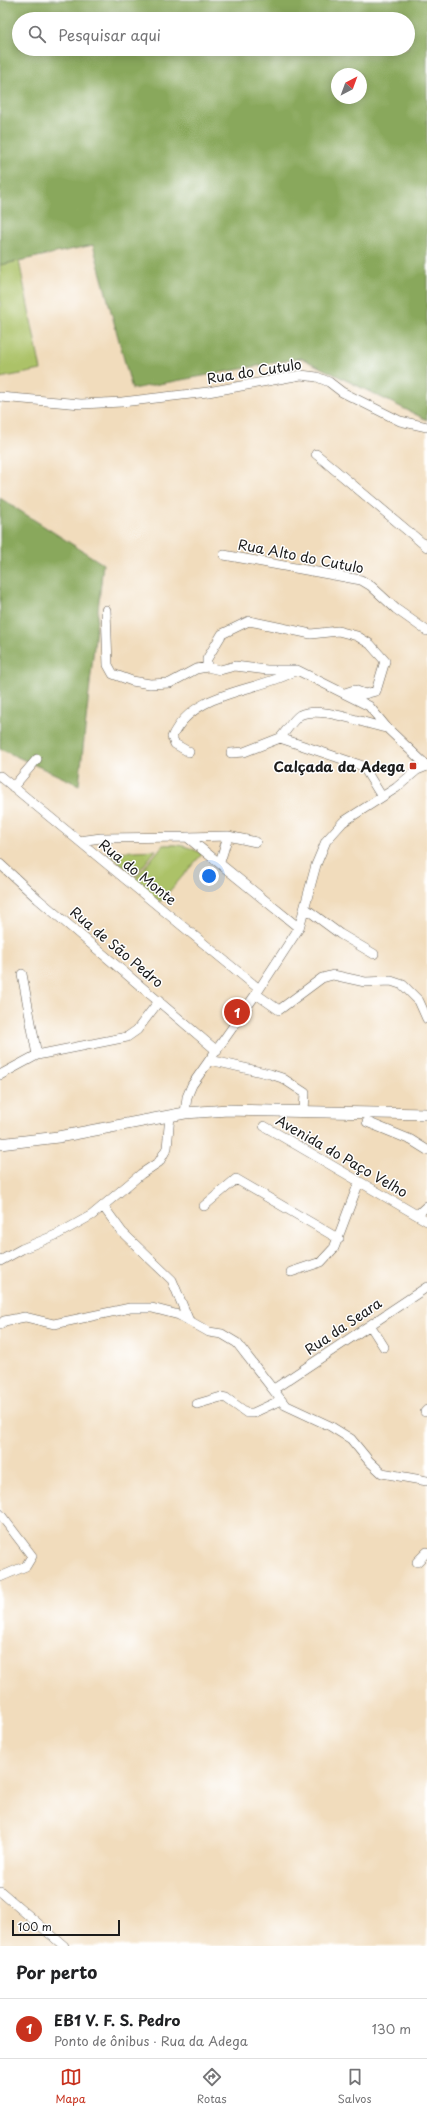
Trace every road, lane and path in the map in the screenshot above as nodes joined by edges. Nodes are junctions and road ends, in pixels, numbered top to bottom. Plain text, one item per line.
1 (0, 397) edge
2 (427, 427) edge
3 (316, 454) dead end
4 (427, 546) edge
5 (224, 555) dead end
6 (106, 610) dead end
7 (427, 631) edge
8 (207, 668) junction
9 (298, 670) junction
10 (345, 693) junction
11 (387, 728) junction
12 (280, 738) junction
13 (189, 752) dead end
14 (231, 753) dead end
15 (37, 759) dead end
16 (426, 766) edge
17 (0, 776) edge
18 (13, 787) junction
19 (382, 797) junction
20 (228, 836) junction
21 (187, 837) junction
22 (79, 841) junction
23 (256, 842) dead end
24 (220, 862) junction
25 (0, 864) edge
26 (306, 908) junction
27 (299, 928) junction
28 (374, 954) dead end
29 (22, 974) dead end
30 (258, 991) junction
31 (159, 1001) junction
32 (427, 1020) edge
33 (217, 1051) junction
34 (37, 1055) junction
35 (210, 1060) junction
36 (0, 1075) edge
37 (304, 1111) junction
38 (186, 1113) junction
39 (427, 1114) edge
40 (170, 1116) junction
41 (367, 1122) dead end
42 (264, 1126) dead end
43 (0, 1144) edge
44 (427, 1150) edge
45 (359, 1182) junction
46 (103, 1206) junction
47 (204, 1206) dead end
48 (427, 1206) edge
49 (417, 1215) junction
50 (427, 1221) edge
51 (338, 1239) junction
52 (0, 1261) edge
53 (291, 1272) dead end
54 (427, 1287) edge
55 (190, 1321) junction
56 (0, 1325) edge
57 (370, 1325) junction
58 (384, 1347) dead end
59 (274, 1389) junction
60 (281, 1400) junction
61 (197, 1404) dead end
62 (427, 1481) edge
63 (0, 1514) edge
64 (427, 1552) edge
65 (417, 1562) dead end
66 (0, 1577) edge
67 (0, 1891) edge
68 (64, 1946) edge

1 - 2 street, Rua do Cutulo
3 - 4 street
5 - 7 street, Rua Alto do Cutulo
6 - 8 street
8 - 9 street
8 - 10 street
9 - 10 street
9 - 13 street
10 - 11 street
11 - 12 street
11 - 16 street
12 - 14 street
12 - 19 street
15 - 18 street
16 - 19 street
17 - 18 street, Rua do Monte
18 - 22 street, Rua do Monte
19 - 26 street
20 - 21 street
20 - 23 street
20 - 24 street
21 - 22 street
21 - 24 street
22 - 30 street, Rua do Monte
24 - 27 street
25 - 31 street, Rua de São Pedro
26 - 27 street
26 - 28 street
27 - 30 street
29 - 34 street
30 - 32 street, Rua do Monte
30 - 33 street
31 - 33 street, Rua de São Pedro
31 - 34 street
33 - 35 street
34 - 36 street
35 - 37 street
35 - 38 street
37 - 38 main road
37 - 39 main road
38 - 40 main road
40 - 43 main road
40 - 46 street
41 - 44 street
42 - 45 street, Avenida do Paço Velho
45 - 49 street, Avenida do Paço Velho
45 - 51 street
46 - 52 street
46 - 55 street
47 - 51 street
48 - 49 street
49 - 50 street, Avenida do Paço Velho
51 - 53 street
54 - 57 street, Rua da Seara
55 - 56 street
55 - 59 street
57 - 58 street
57 - 59 street, Rua da Seara
59 - 60 street
60 - 61 street
60 - 62 street
63 - 66 street
64 - 65 street
67 - 68 street

